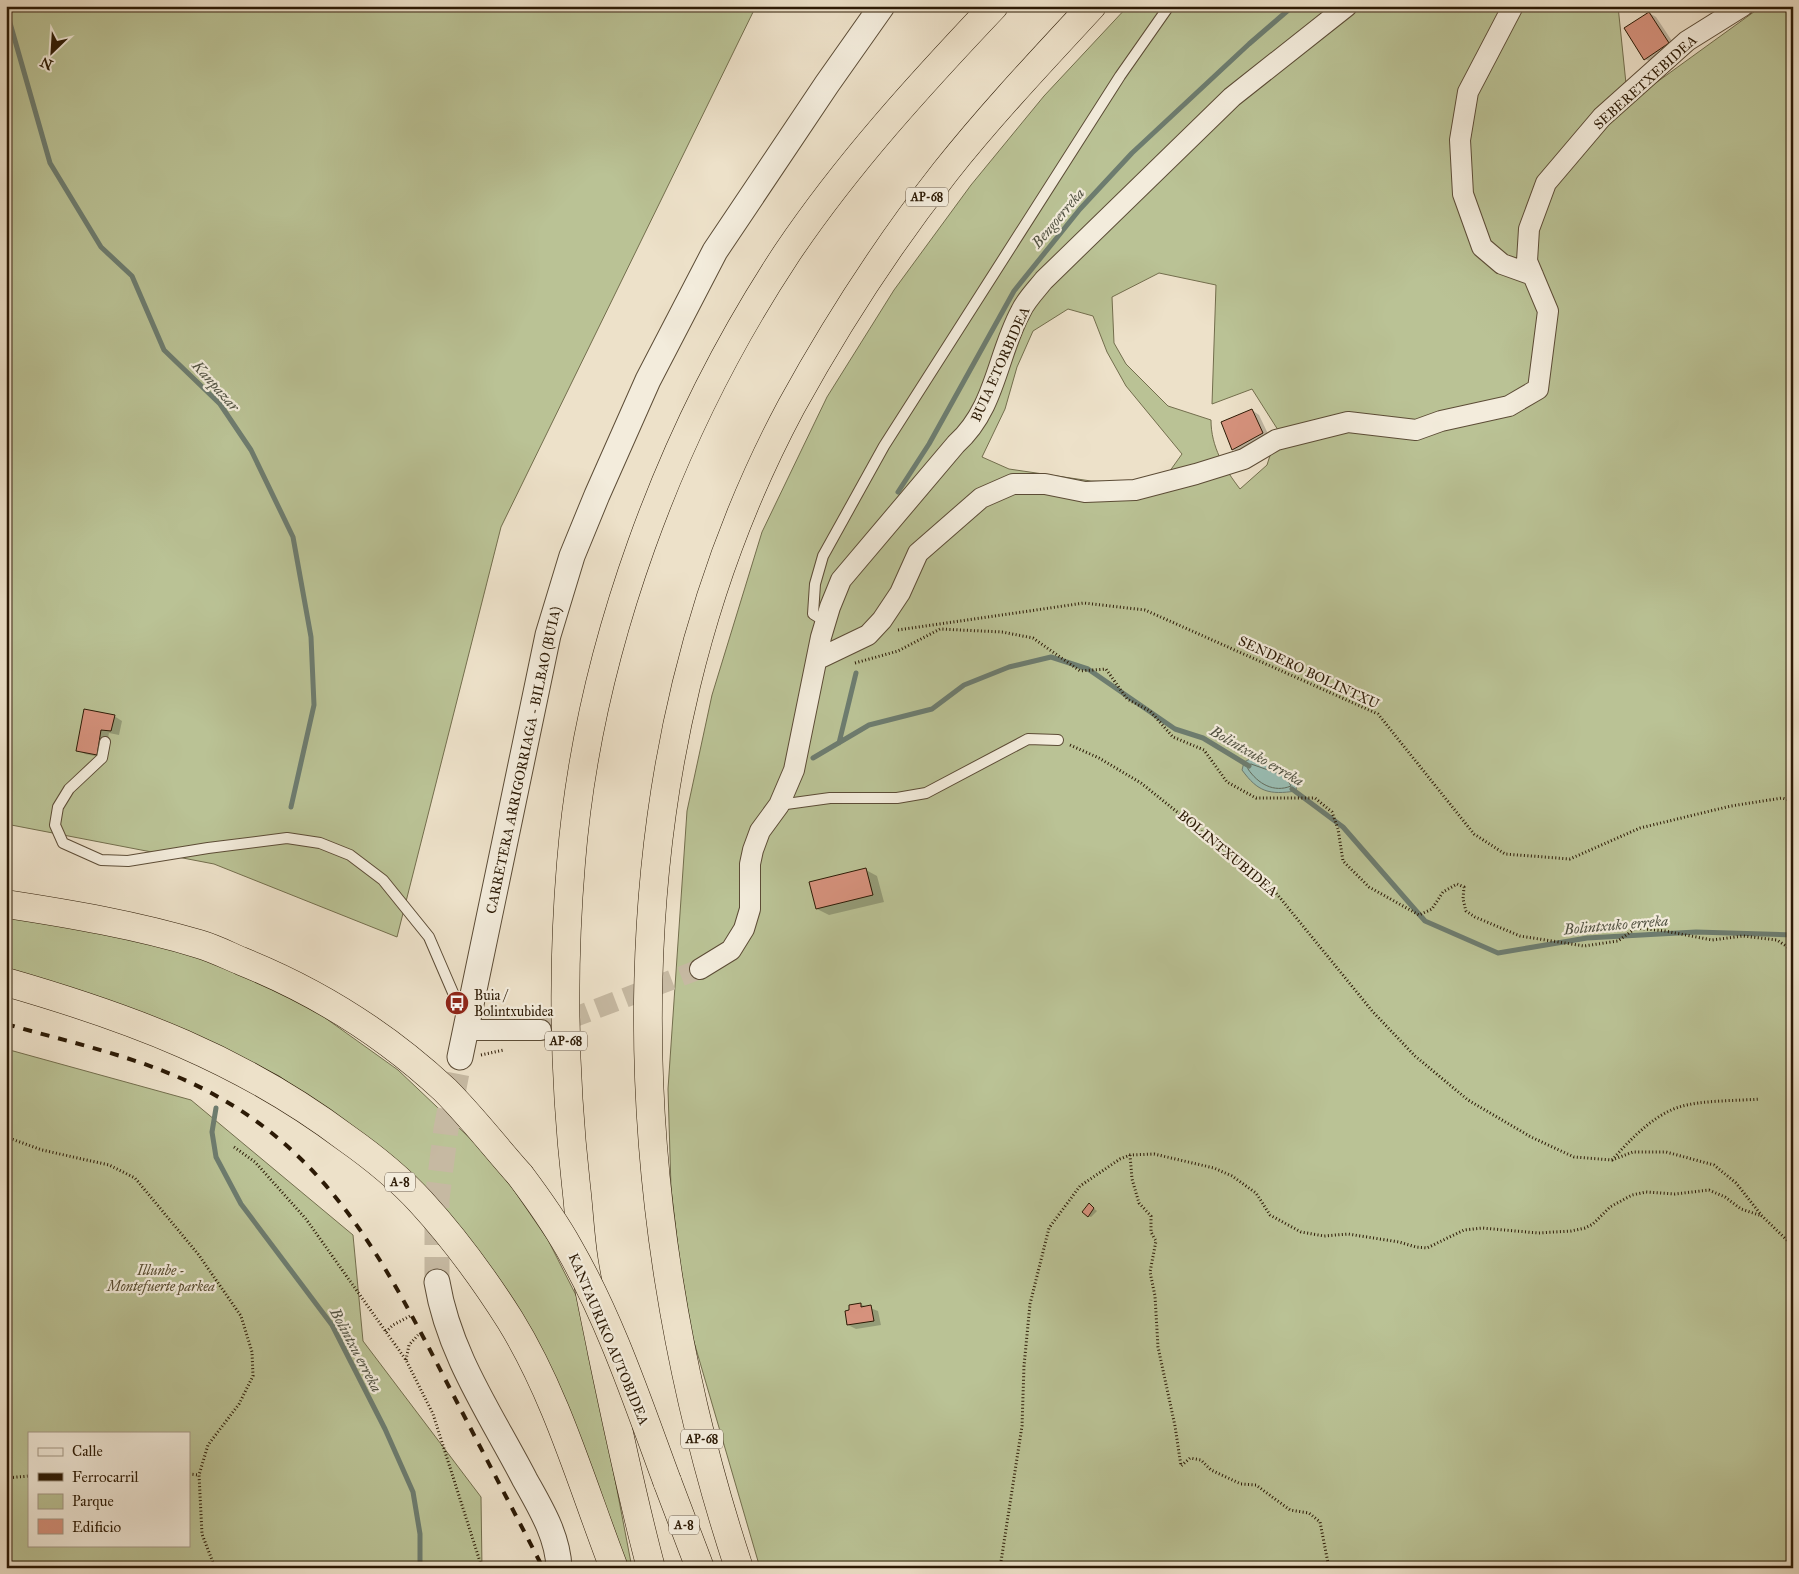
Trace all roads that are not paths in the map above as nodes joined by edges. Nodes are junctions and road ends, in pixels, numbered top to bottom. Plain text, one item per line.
1 (882, 6) edge
2 (994, 6) edge
3 (1092, 6) edge
4 (1169, 6) edge
5 (1347, 6) edge
6 (1513, 6) edge
7 (1743, 6) edge
8 (1533, 275) junction
9 (826, 622) junction
10 (818, 659) junction
11 (1058, 740) road end
12 (105, 742) dead end
13 (779, 805) junction
14 (6, 904) edge
15 (700, 969) tunnel mouth
16 (6, 982) edge
17 (471, 1004) junction
18 (466, 1030) junction
19 (542, 1030) tunnel mouth
20 (460, 1057) tunnel mouth
21 (437, 1282) tunnel mouth
22 (559, 1563) edge
23 (614, 1568) edge
24 (651, 1568) edge
25 (700, 1568) edge
26 (739, 1568) edge

1 - 17 street, CARRETERA ARRIGORRIAGA - BILBAO (BUIA)
2 - 24 highway, AP-68
3 - 26 highway, AP-68
4 - 9 lane
5 - 9 street, BUIA ETORBIDEA
6 - 8 street
7 - 8 street, SEBERETXEBIDEA
8 - 10 street, SEBERETXEBIDEA
9 - 10 street, BUIA ETORBIDEA
10 - 13 street, BUIA ETORBIDEA
11 - 13 lane
12 - 17 lane
13 - 15 street
14 - 25 highway, KANTAURIKO AUTOBIDEA / A-8, bridge
16 - 23 highway, A-8
17 - 18 street, CARRETERA ARRIGORRIAGA - BILBAO (BUIA)
18 - 19 street
18 - 20 street, CARRETERA ARRIGORRIAGA - BILBAO (BUIA)
21 - 22 street

